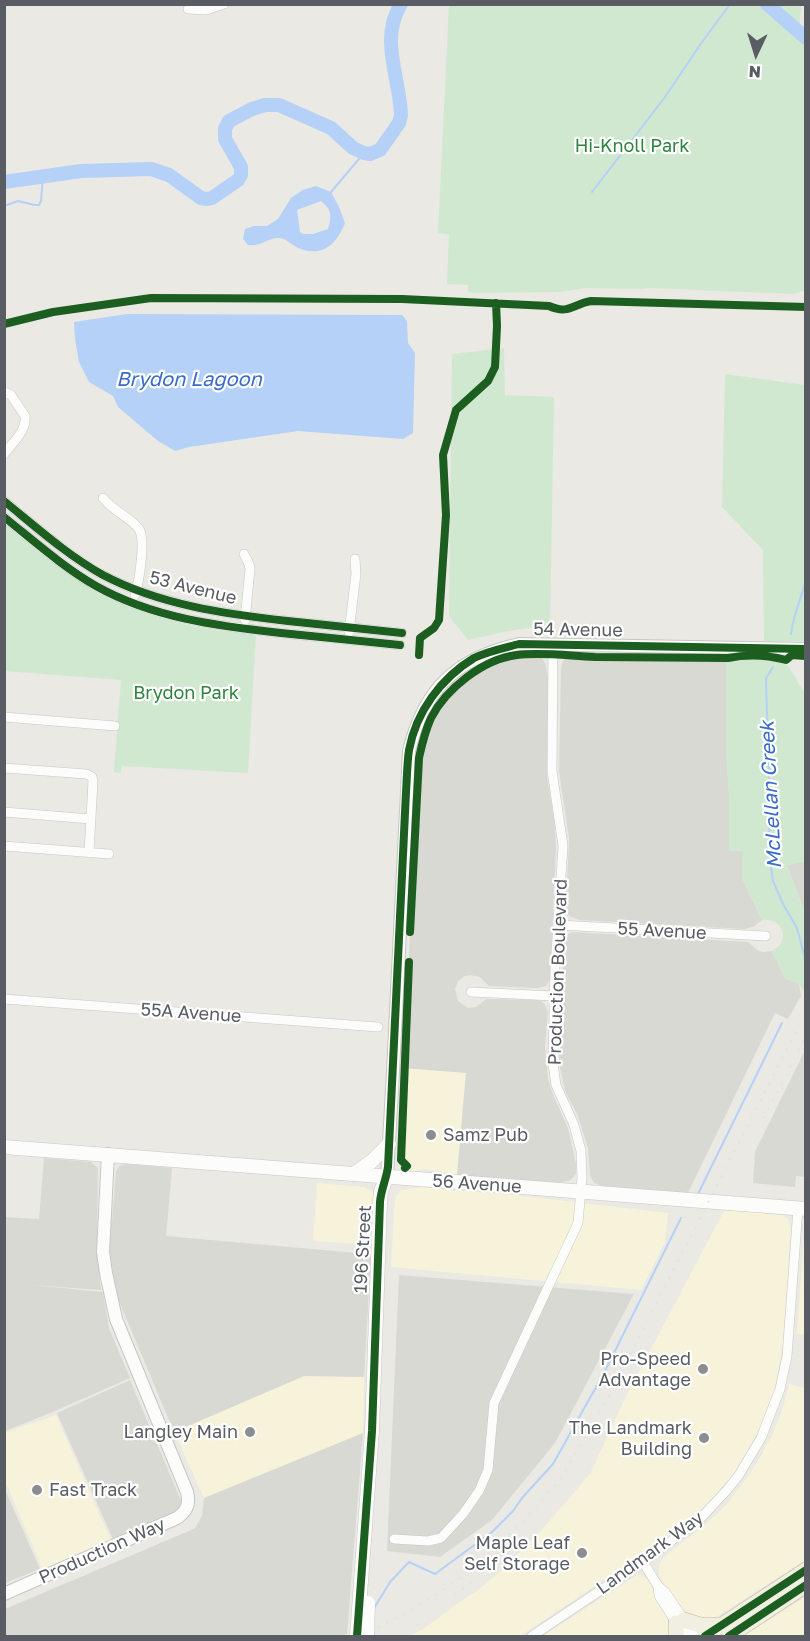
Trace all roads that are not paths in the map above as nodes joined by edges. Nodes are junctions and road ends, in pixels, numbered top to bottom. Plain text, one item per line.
1 (224, 4) edge
2 (188, 9) dead end
3 (4, 392) edge
4 (4, 453) edge
5 (103, 498) dead end
6 (4, 501) edge
7 (4, 517) edge
8 (244, 554) dead end
9 (355, 559) dead end
10 (137, 589) junction
11 (132, 602) junction
12 (245, 616) junction
13 (350, 628) junction
14 (244, 629) junction
15 (402, 633) dead end
16 (353, 640) junction
17 (553, 644) junction
18 (400, 645) dead end
19 (806, 649) edge
20 (4, 717) edge
21 (115, 726) dead end
22 (4, 768) edge
23 (406, 792) joint
24 (4, 812) edge
25 (91, 819) junction
26 (4, 846) edge
27 (89, 852) junction
28 (109, 854) dead end
29 (558, 925) junction
30 (766, 936) dead end
31 (471, 992) dead end
32 (554, 996) junction
33 (4, 999) edge
34 (378, 1027) dead end
35 (389, 1144) junction
36 (4, 1147) edge
37 (108, 1154) junction
38 (354, 1174) junction
39 (387, 1177) junction
40 (580, 1191) junction
41 (802, 1208) edge
42 (394, 1539) dead end
43 (643, 1562) junction
44 (806, 1570) edge
45 (806, 1585) edge
46 (4, 1594) edge
47 (364, 1606) junction
48 (678, 1626) edge
49 (726, 1631) edge
50 (357, 1636) edge
51 (366, 1636) edge
52 (531, 1636) edge
53 (685, 1636) edge
54 (695, 1636) edge
55 (705, 1636) edge

1 - 2 street
3 - 4 street
5 - 10 street
6 - 10 street, 53 Avenue
7 - 11 street, 53 Avenue
8 - 12 street
9 - 13 street
10 - 11 street
10 - 12 street, 53 Avenue
11 - 14 street, 53 Avenue
12 - 13 street, 53 Avenue
12 - 14 street
13 - 15 street, 53 Avenue
13 - 16 street
14 - 16 street, 53 Avenue
16 - 18 street, 53 Avenue
17 - 19 street, 54 Avenue
17 - 23 street, 54 Avenue
17 - 29 street, Production Boulevard
20 - 21 street
22 - 25 street
23 - 35 street, 196 Street
24 - 25 street
25 - 27 street
26 - 27 street
27 - 28 street
29 - 30 street, 55 Avenue
29 - 32 street, Production Boulevard
31 - 32 street
32 - 40 street, Production Boulevard
33 - 34 street, 55A Avenue
35 - 38 main road
35 - 39 street, 196 Street
36 - 37 main road, 56 Avenue
37 - 38 main road, 56 Avenue
37 - 46 street, Production Way
38 - 39 main road, 56 Avenue
39 - 40 main road, 56 Avenue
39 - 47 main road, 196 Street
40 - 41 main road, 56 Avenue
40 - 42 street, Production Boulevard
41 - 43 street, Landmark Way
43 - 48 street
43 - 52 street, Landmark Way
44 - 49 highway
45 - 49 highway
47 - 50 main road, 196 Street
47 - 51 main road, 196 Street, bridge
48 - 49 highway
48 - 53 street
48 - 54 street
49 - 55 highway

